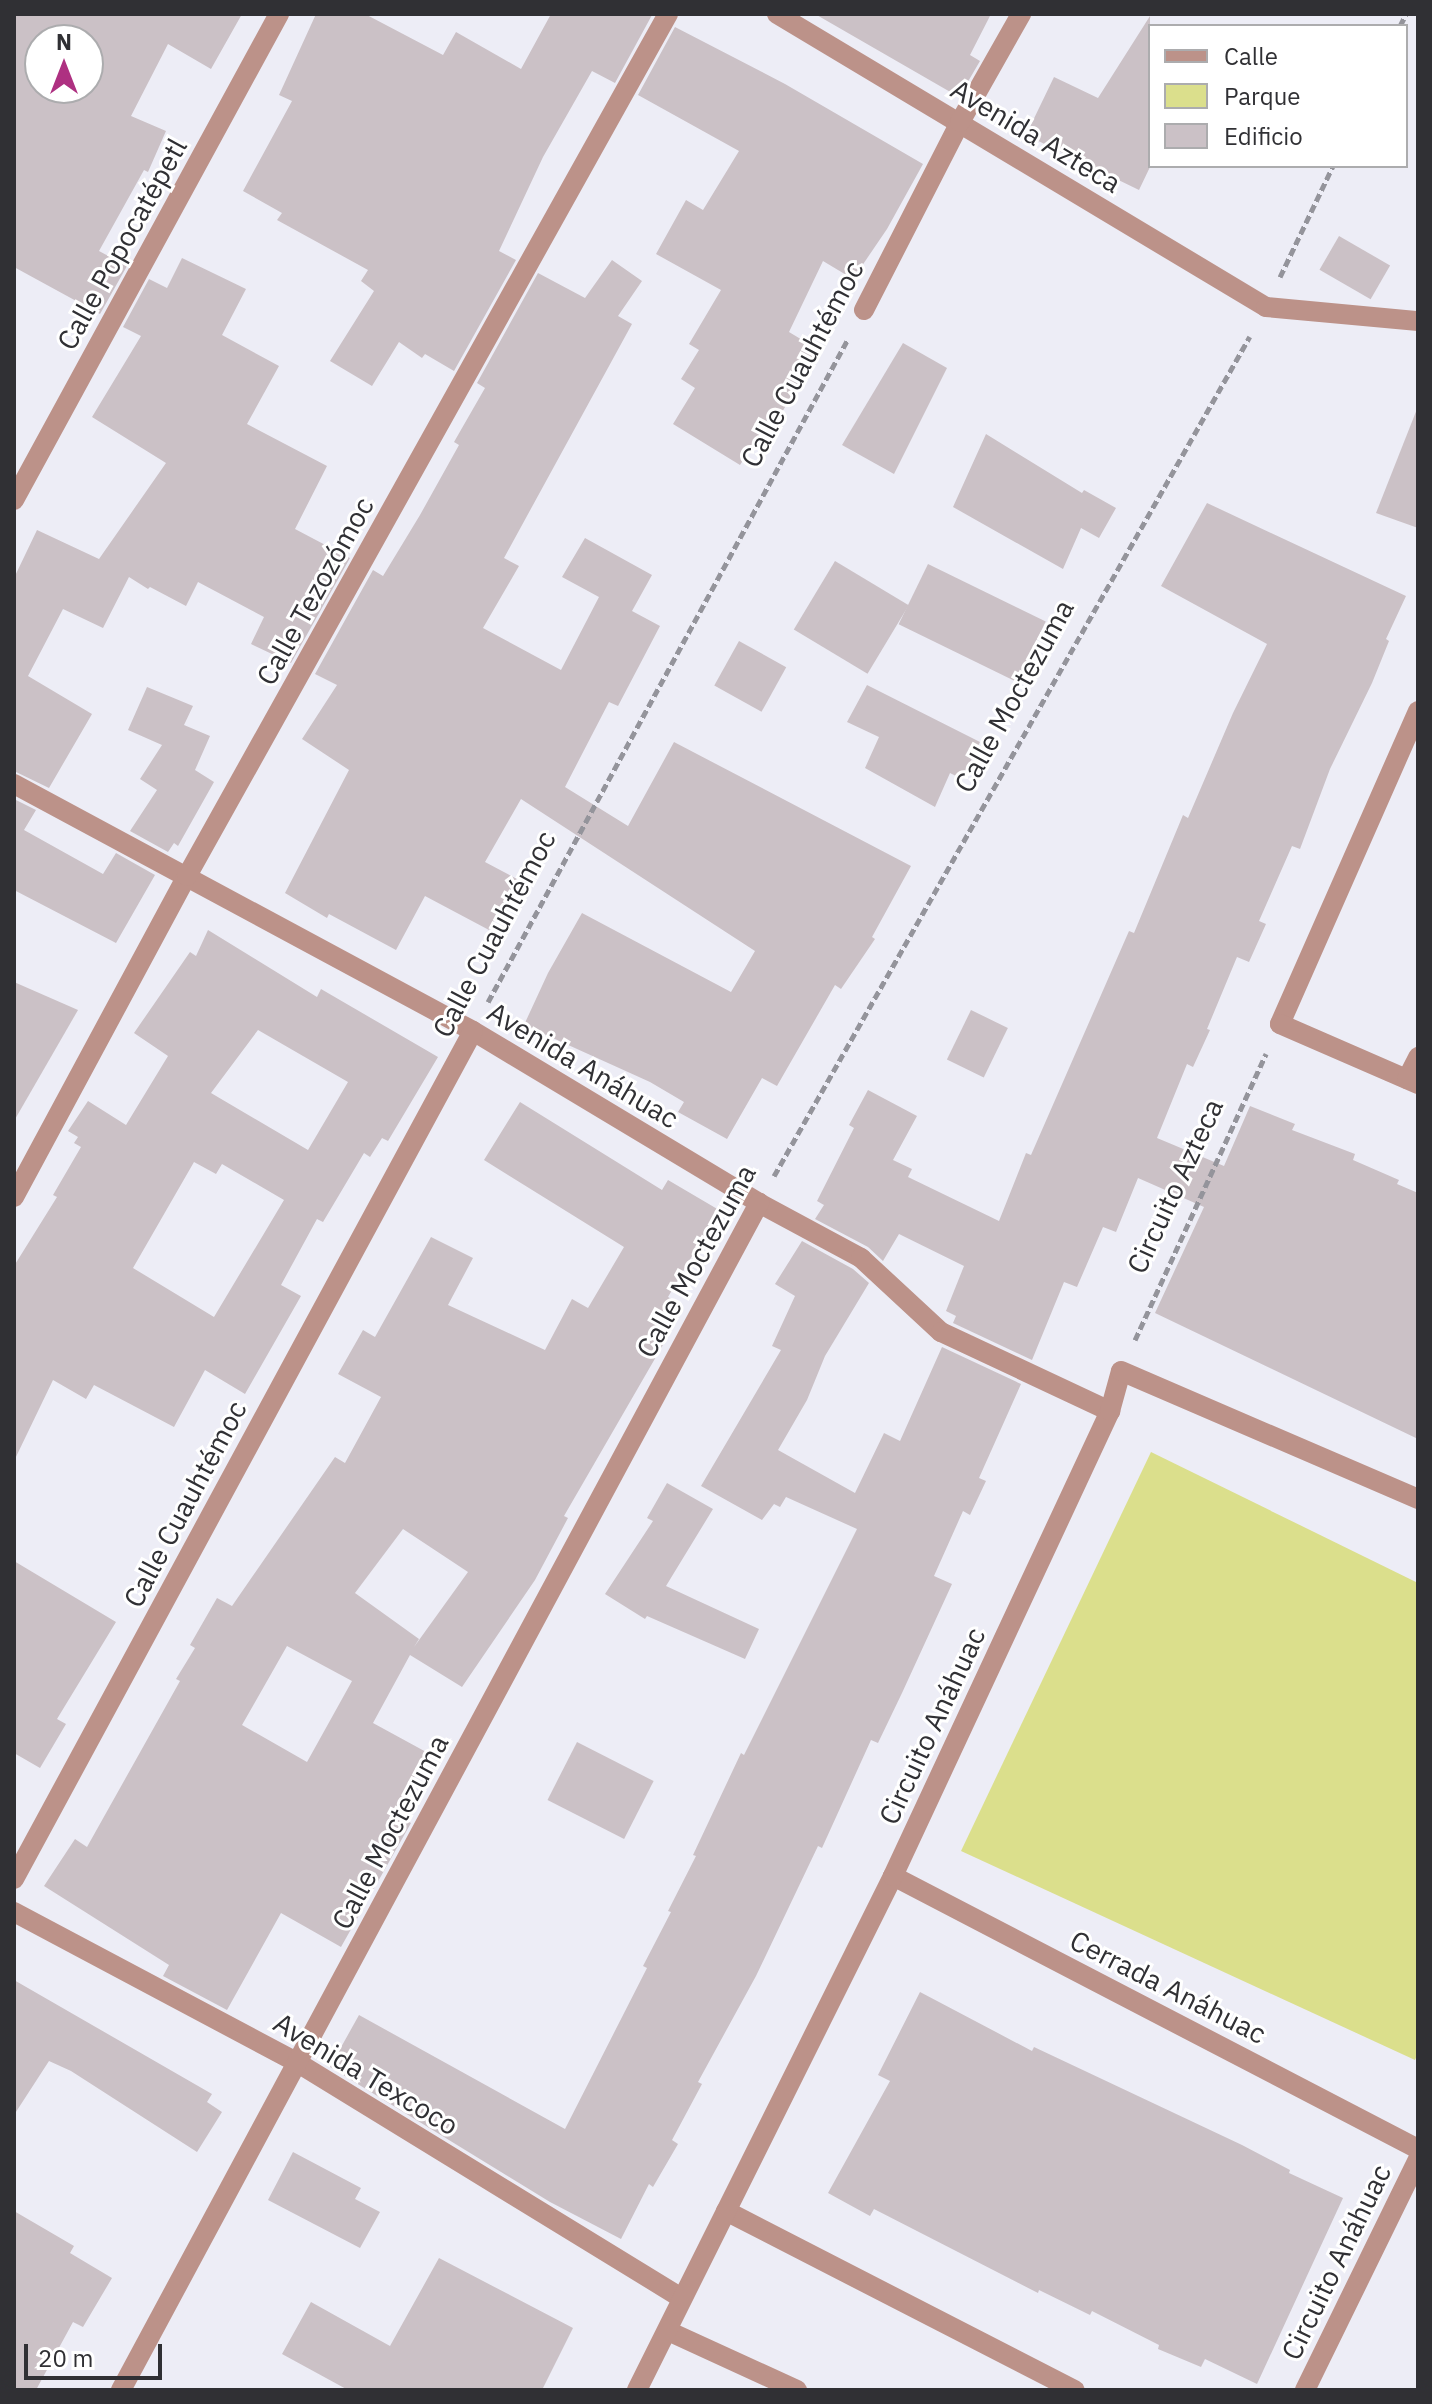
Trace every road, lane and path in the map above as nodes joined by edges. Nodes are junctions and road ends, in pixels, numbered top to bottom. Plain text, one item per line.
1 (279, 14) edge
2 (668, 14) edge
3 (777, 14) edge
4 (1021, 14) edge
5 (960, 122) junction
6 (1332, 168) edge
7 (1266, 307) junction
8 (864, 310) joint
9 (1418, 321) edge
10 (14, 500) edge
11 (1418, 711) edge
12 (14, 784) edge
13 (187, 876) junction
14 (1280, 1024) junction
15 (473, 1031) junction
16 (1418, 1057) edge
17 (1412, 1081) edge
18 (14, 1197) edge
19 (759, 1203) junction
20 (1121, 1371) junction
21 (1110, 1411) junction
22 (1418, 1499) edge
23 (893, 1876) junction
24 (14, 1879) edge
25 (14, 1912) edge
26 (298, 2063) junction
27 (1418, 2149) edge
28 (1418, 2159) edge
29 (726, 2211) junction
30 (682, 2298) junction
31 (668, 2331) junction
32 (121, 2390) edge
33 (637, 2390) edge
34 (797, 2390) edge
35 (1075, 2390) edge
36 (1305, 2390) edge

1 - 10 street, Calle Popocatépetl
2 - 13 street, Calle Tezozómoc
3 - 5 street, Avenida Azteca
4 - 5 street, Calle Cuauhtémoc
5 - 7 street, Avenida Azteca
5 - 8 street, Calle Cuauhtémoc
6 - 7 path, Calle Moctezuma
7 - 9 street
7 - 19 path, Calle Moctezuma
8 - 15 path, Calle Cuauhtémoc
11 - 14 street
12 - 13 street, Avenida Anáhuac
13 - 15 street, Avenida Anáhuac
13 - 18 street, Calle Tezozómoc
14 - 17 street
14 - 20 path, Circuito Azteca
15 - 19 street, Avenida Anáhuac
15 - 24 street, Calle Cuauhtémoc
16 - 17 street
19 - 21 street, Avenida Anáhuac
19 - 26 street, Calle Moctezuma
20 - 21 street, Circuito Anáhuac
20 - 22 street
21 - 23 street, Circuito Anáhuac
23 - 27 street, Cerrada Anáhuac
23 - 29 street, Circuito Anáhuac
25 - 26 street, Avenida Texcoco
26 - 30 street, Avenida Texcoco
26 - 32 street, Calle Moctezuma
28 - 36 street, Circuito Anáhuac
29 - 30 street, Circuito Anáhuac
29 - 35 street
30 - 31 street, Circuito Anáhuac
31 - 33 street, Circuito Anáhuac
31 - 34 street

